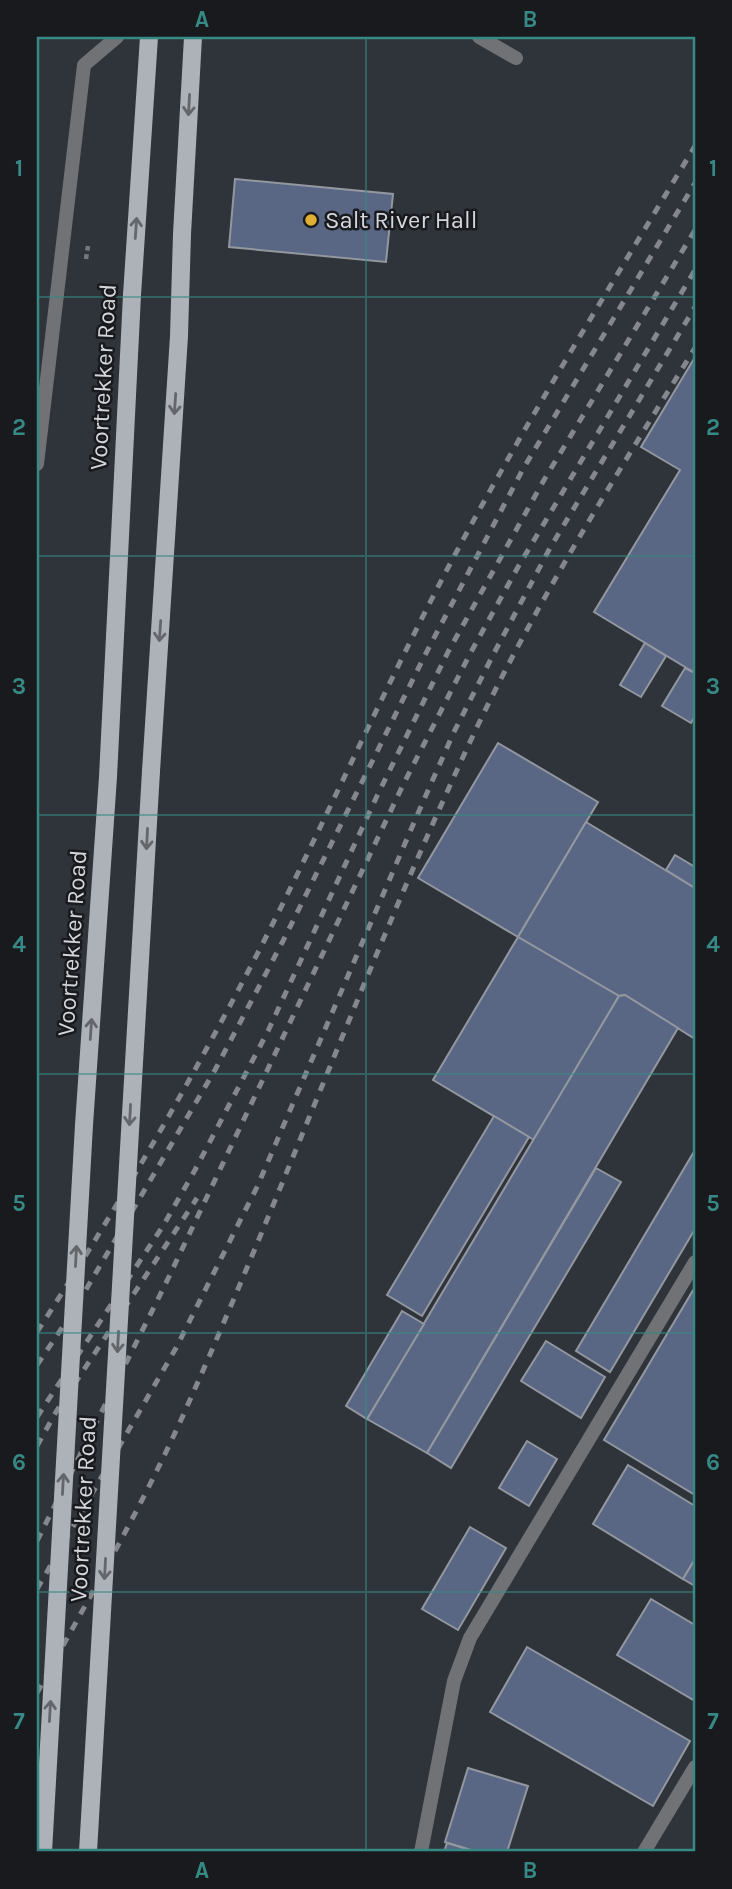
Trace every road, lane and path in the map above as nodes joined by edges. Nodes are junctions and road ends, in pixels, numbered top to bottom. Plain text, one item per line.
1 (117, 37) edge
2 (149, 37) edge
3 (193, 37) edge
4 (479, 37) edge
5 (516, 58) dead end
6 (88, 245) dead end
7 (86, 259) dead end
8 (39, 421) edge
9 (37, 464) edge
10 (695, 1262) edge
11 (695, 1767) edge
12 (43, 1852) edge
13 (88, 1852) edge
14 (421, 1852) edge
15 (644, 1852) edge

1 - 8 street
12 -> 2 main road, Voortrekker Road, bridge
3 -> 13 main road, Voortrekker Road, bridge
4 - 5 street
6 - 7 path
8 - 9 street
10 - 14 street
11 - 15 street

